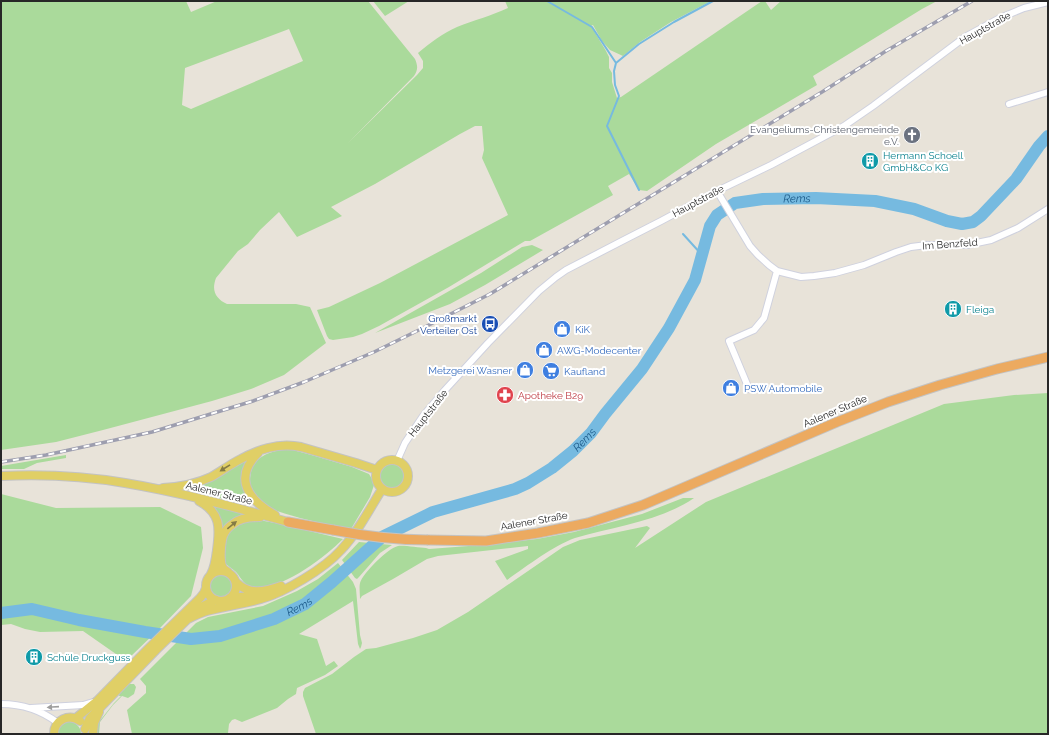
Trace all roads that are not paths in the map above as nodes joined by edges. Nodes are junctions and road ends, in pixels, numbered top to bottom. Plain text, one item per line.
1 (1048, 2) edge
2 (1048, 92) edge
3 (1009, 104) dead end
4 (717, 191) junction
5 (1048, 209) edge
6 (777, 271) junction
7 (1048, 358) edge
8 (749, 390) dead end
9 (260, 451) junction
10 (397, 461) junction
11 (377, 470) junction
12 (1, 476) edge
13 (154, 489) junction
14 (382, 489) junction
15 (192, 497) junction
16 (270, 517) junction
17 (288, 522) junction
18 (353, 536) junction
19 (228, 572) junction
20 (211, 574) junction
21 (236, 583) junction
22 (206, 588) junction
23 (277, 593) junction
24 (230, 598) junction
25 (216, 600) junction
26 (182, 621) junction
27 (100, 703) junction
28 (1, 704) edge
29 (31, 708) junction
30 (76, 718) junction
31 (58, 722) junction
32 (85, 732) edge
33 (54, 734) edge
34 (93, 734) edge

1 - 4 street, Hauptstraße
2 - 3 street
4 - 6 street, Im Benzfeld
4 - 10 street, Hauptstraße
5 - 6 street, Im Benzfeld
6 - 8 street
7 - 17 highway, Aalener Straße, bridge
9 - 11 main road
9 -> 13 main road
9 - 17 main road
10 - 11 main road
10 - 14 main road
11 - 14 main road
12 - 13 main road, Aalener Straße
13 - 15 main road, Aalener Straße
14 - 18 main road
15 - 16 main road, Aalener Straße
15 - 20 main road
16 - 17 main road, Aalener Straße
19 -> 16 main road
18 - 21 main road
18 - 23 main road
19 - 20 main road
19 - 21 main road
20 - 22 main road
21 - 24 main road
22 - 25 main road
22 - 26 main road
23 - 24 main road
23 - 26 main road
24 - 25 main road
25 - 26 main road
26 - 27 main road
26 - 27 main road
27 -> 29 street
27 - 30 main road
27 - 32 main road
27 - 34 main road
28 - 29 street
29 - 31 street
30 - 31 main road
30 - 32 main road
31 - 33 main road

